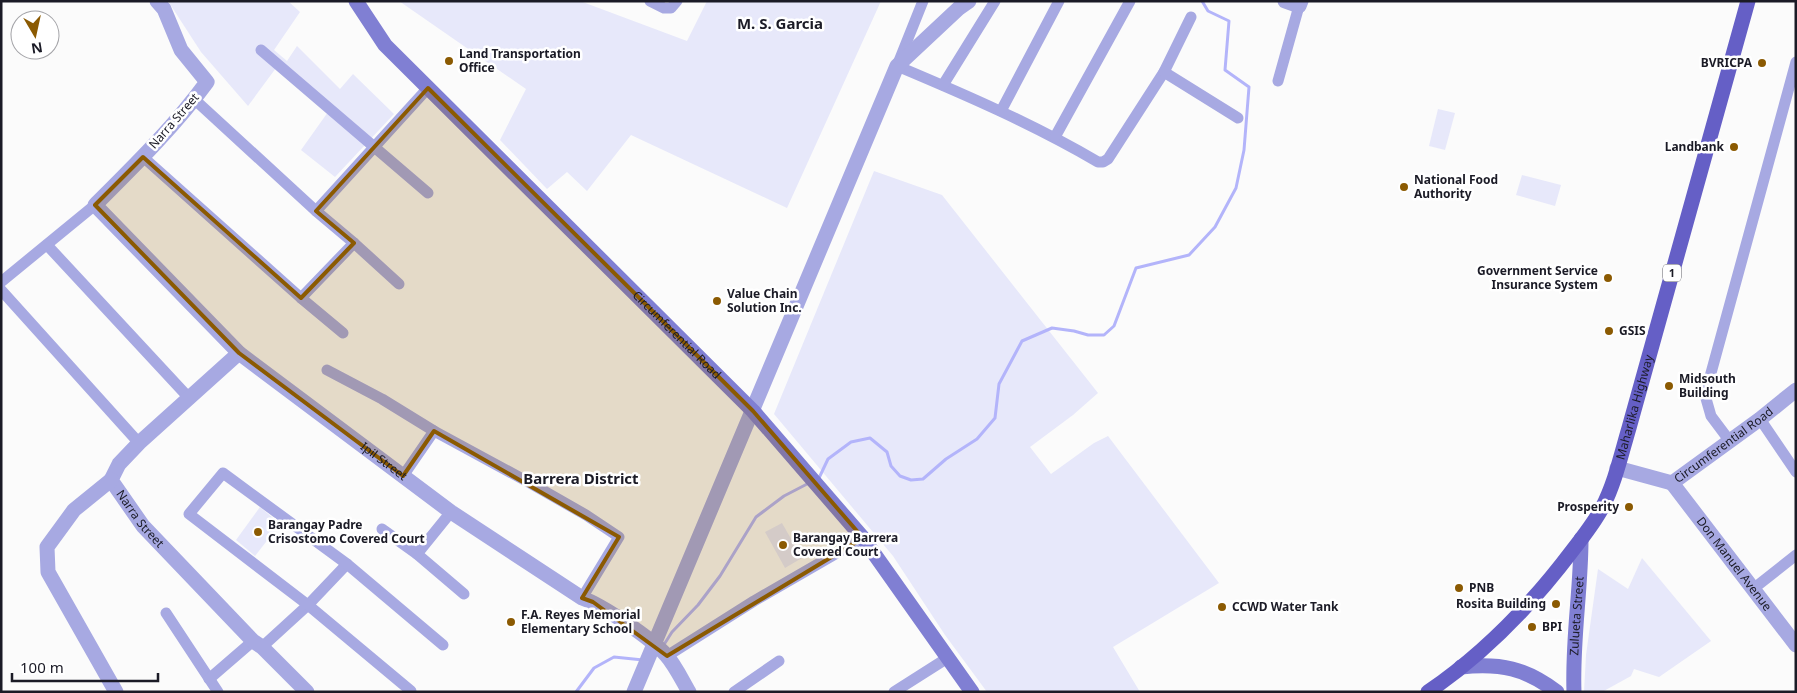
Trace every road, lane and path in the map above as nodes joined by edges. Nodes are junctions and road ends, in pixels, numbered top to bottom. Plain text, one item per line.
1 (156, 1) edge
2 (356, 1) edge
3 (650, 1) edge
4 (678, 1) edge
5 (923, 1) edge
6 (969, 1) edge
7 (995, 1) edge
8 (1059, 1) edge
9 (1130, 1) edge
10 (1748, 1) edge
11 (1295, 3) edge
12 (1191, 16) dead end
13 (261, 50) dead end
14 (1796, 62) edge
15 (897, 66) junction
16 (1164, 72) junction
17 (1278, 82) dead end
18 (943, 85) junction
19 (428, 88) junction
20 (194, 99) junction
21 (1002, 110) junction
22 (1238, 118) dead end
23 (1055, 137) junction
24 (374, 147) junction
25 (143, 157) junction
26 (428, 193) dead end
27 (95, 204) junction
28 (316, 211) junction
29 (354, 243) junction
30 (47, 245) junction
31 (1, 282) edge
32 (398, 284) dead end
33 (1, 290) edge
34 (301, 298) junction
35 (343, 333) dead end
36 (239, 353) junction
37 (327, 370) dead end
38 (1796, 390) edge
39 (190, 399) junction
40 (753, 410) junction
41 (1760, 419) junction
42 (434, 431) junction
43 (1729, 440) junction
44 (139, 443) junction
45 (1617, 468) junction
46 (1796, 472) edge
47 (403, 476) junction
48 (111, 480) junction
49 (1672, 483) junction
50 (451, 512) junction
51 (382, 529) dead end
52 (863, 538) junction
53 (1581, 539) junction
54 (417, 554) junction
55 (1796, 555) edge
56 (347, 564) junction
57 (1753, 589) junction
58 (464, 594) dead end
59 (582, 598) junction
60 (308, 604) junction
61 (166, 613) dead end
62 (653, 643) junction
63 (257, 644) junction
64 (443, 645) dead end
65 (1796, 645) edge
66 (667, 656) junction
67 (948, 657) junction
68 (779, 661) dead end
69 (1461, 667) junction
70 (209, 679) junction
71 (411, 691) edge
72 (116, 692) edge
73 (218, 692) edge
74 (307, 692) edge
75 (634, 692) edge
76 (688, 692) edge
77 (734, 692) edge
78 (894, 692) edge
79 (972, 692) edge
80 (1428, 692) edge
81 (1557, 692) edge
82 (1574, 692) edge

1 - 20 street, Narra Street
2 - 19 main road, Circumferential Road
3 - 4 street
5 - 15 street
6 - 15 street
7 - 18 street
8 - 21 street
9 - 23 street
10 - 45 main road, Maharlika Highway / 1
11 - 17 street
12 - 16 street
13 - 24 street
14 - 43 street
15 - 18 street
15 - 40 street
16 - 22 street
16 - 23 street
18 - 21 street
19 - 24 street
19 - 40 main road, Circumferential Road
20 - 25 street, Narra Street
20 - 28 street
21 - 23 street
24 - 26 street
24 - 28 street
25 - 27 street, Narra Street
25 - 34 street
27 - 30 street, Narra Street
27 - 36 street, Ipil Street
28 - 29 street
29 - 32 street
29 - 34 street
30 - 31 street, Narra Street
30 - 39 street
33 - 44 street
34 - 35 street
36 - 39 street, Narra Street
36 - 47 street, Ipil Street
37 - 42 street
38 - 41 street, Circumferential Road
39 - 44 street, Narra Street
40 - 52 main road, Circumferential Road
40 - 62 street
41 - 43 street, Circumferential Road
41 - 46 street
42 - 47 street
42 - 59 street
43 - 49 street, Circumferential Road
44 - 48 street, Narra Street
45 - 49 street, Circumferential Road
45 - 53 main road, Maharlika Highway / 1
47 - 50 street, Ipil Street
48 - 63 street, Narra Street
48 - 72 street
49 - 57 street, Don Manuel Avenue
50 - 54 street
50 - 59 street, Ipil Street
51 - 54 street
52 - 66 street
52 - 67 main road, Circumferential Road
53 - 69 main road, Maharlika Highway / 1
53 - 82 main road, Zulueta Street
54 - 58 street
55 - 57 street
56 - 60 street
56 - 60 street
56 - 64 street
57 - 65 street, Don Manuel Avenue
59 - 62 street, Ipil Street
60 - 63 street
60 - 71 street
61 - 70 street
62 - 66 street, Ipil Street
62 - 75 street
63 - 70 street
63 - 74 street, Narra Street
66 - 76 street, Ipil Street
67 - 78 street
67 - 79 main road, Circumferential Road
68 - 77 street
69 - 80 main road, Maharlika Highway / 1
69 - 81 main road
70 - 73 street

